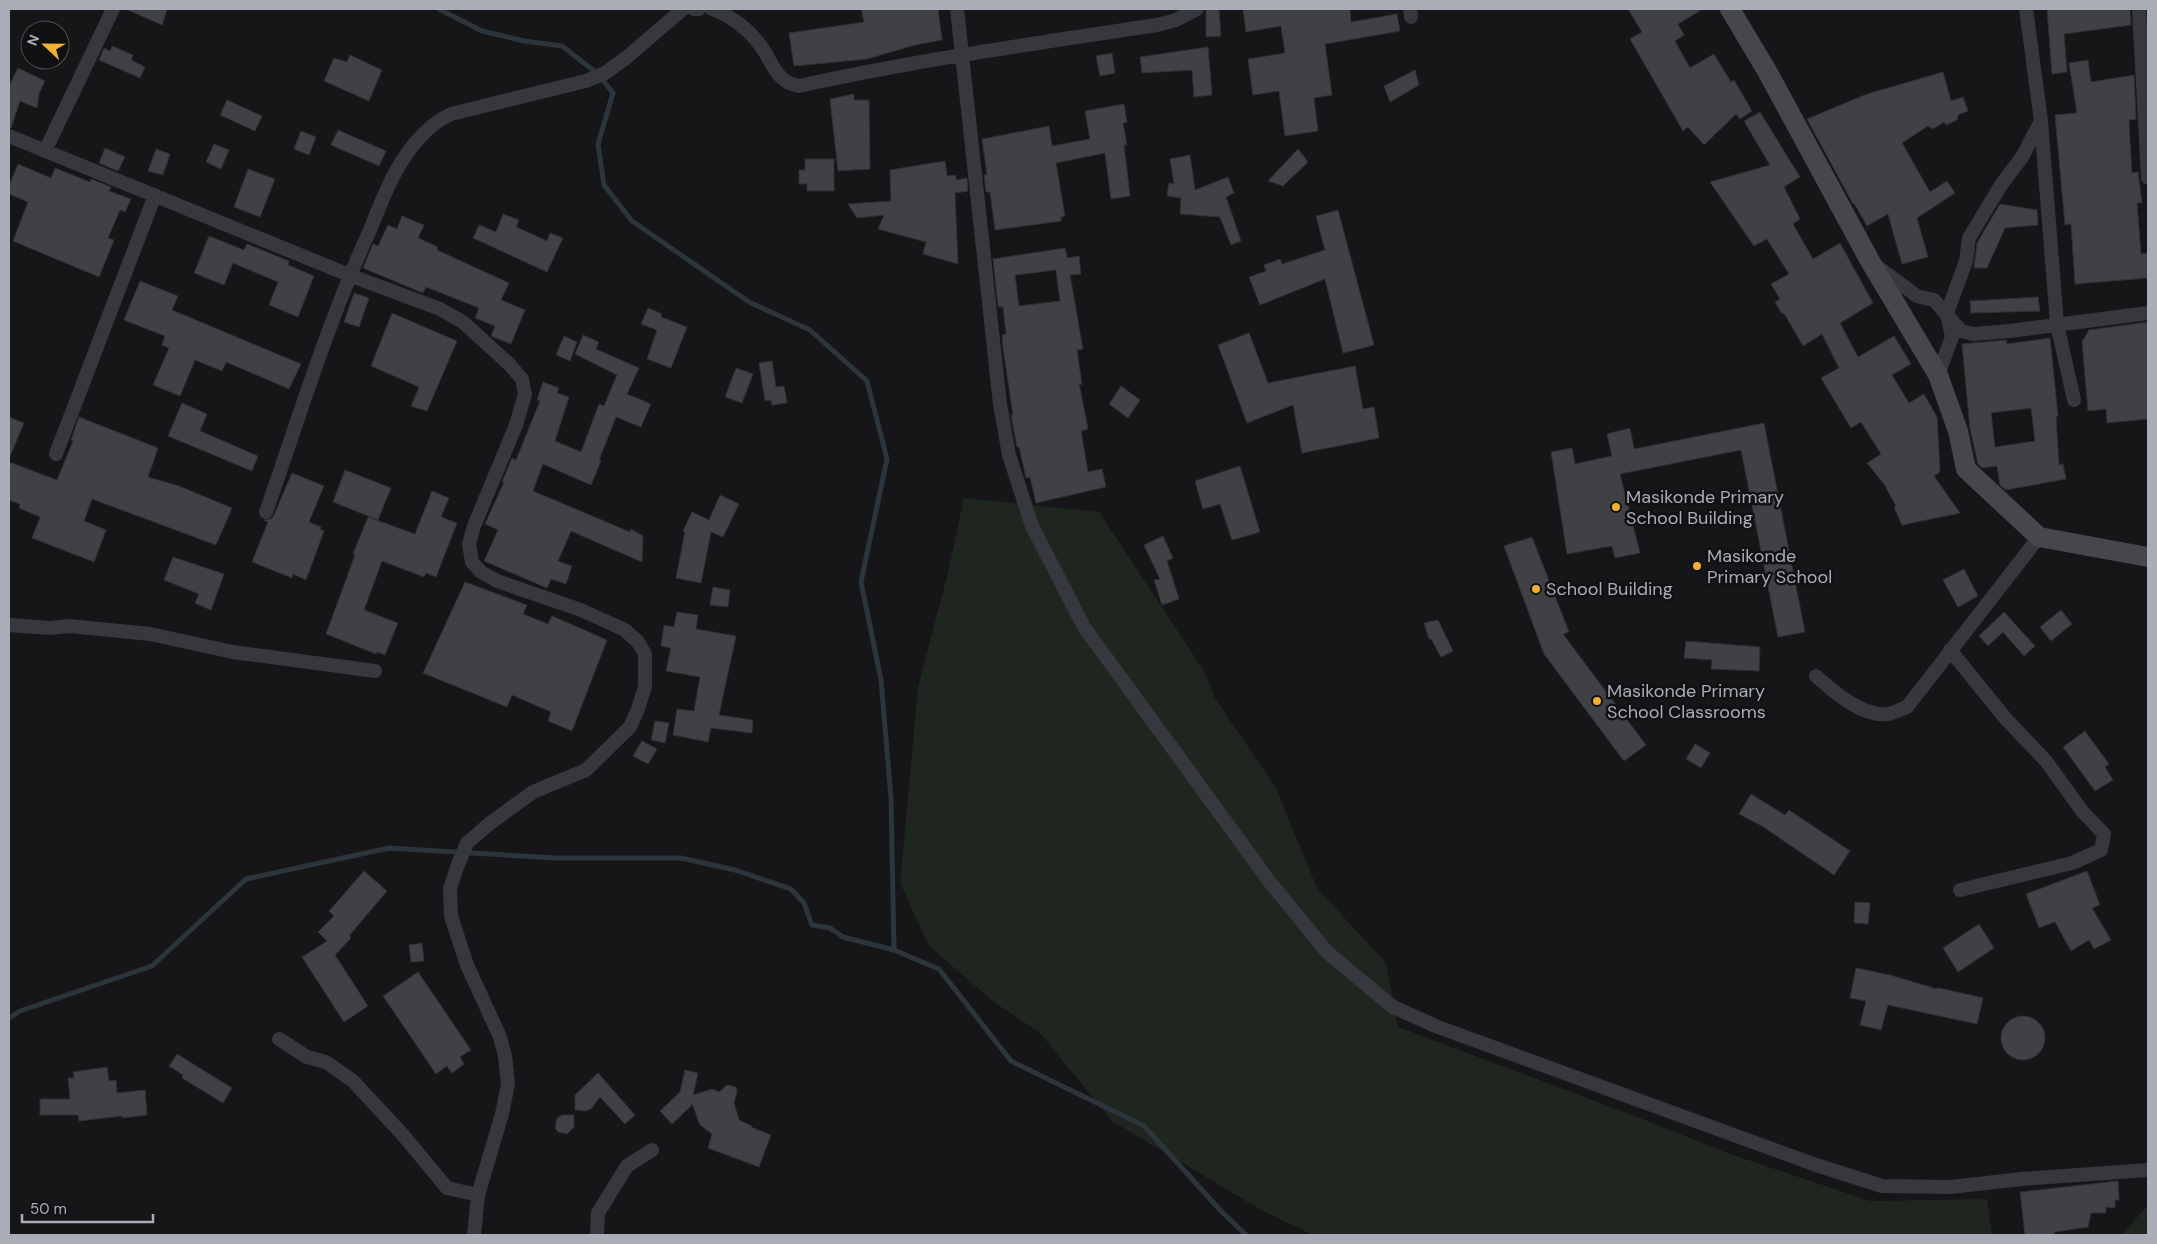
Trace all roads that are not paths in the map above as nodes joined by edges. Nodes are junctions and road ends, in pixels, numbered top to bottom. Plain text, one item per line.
1 (113, 9) edge
2 (683, 9) edge
3 (694, 9) edge
4 (699, 9) edge
5 (712, 9) edge
6 (957, 9) edge
7 (1198, 9) edge
8 (1730, 9) edge
9 (2026, 9) edge
10 (2139, 9) edge
11 (961, 54) junction
12 (2041, 121) junction
13 (9, 136) edge
14 (45, 151) junction
15 (2148, 178) edge
16 (155, 195) junction
17 (1870, 260) junction
18 (349, 275) junction
19 (1947, 313) junction
20 (2148, 313) edge
21 (2057, 324) junction
22 (1938, 375) junction
23 (2074, 400) dead end
24 (56, 454) dead end
25 (266, 512) dead end
26 (2039, 537) junction
27 (2148, 557) edge
28 (9, 625) edge
29 (1950, 650) junction
30 (374, 670) dead end
31 (1816, 676) dead end
32 (1960, 890) dead end
33 (279, 1039) dead end
34 (652, 1150) dead end
35 (2148, 1170) edge
36 (478, 1195) junction
37 (474, 1235) edge
38 (596, 1235) edge

1 - 14 street
2 - 18 street
3 - 4 street
5 - 11 street
6 - 11 street
7 - 11 street
8 - 17 main road
9 - 12 street
10 - 15 street
11 - 35 street
12 - 19 street
12 - 21 street
13 - 14 street
14 - 16 street
16 - 18 street
16 - 24 street
17 - 19 street
17 - 22 main road
18 - 25 street
18 - 36 street
19 - 21 street
19 - 22 street
20 - 21 street
21 - 23 street
22 - 26 main road
26 - 27 main road
26 - 29 street
28 - 30 street
29 - 31 street
29 - 32 street
33 - 36 street
34 - 38 street
36 - 37 street

